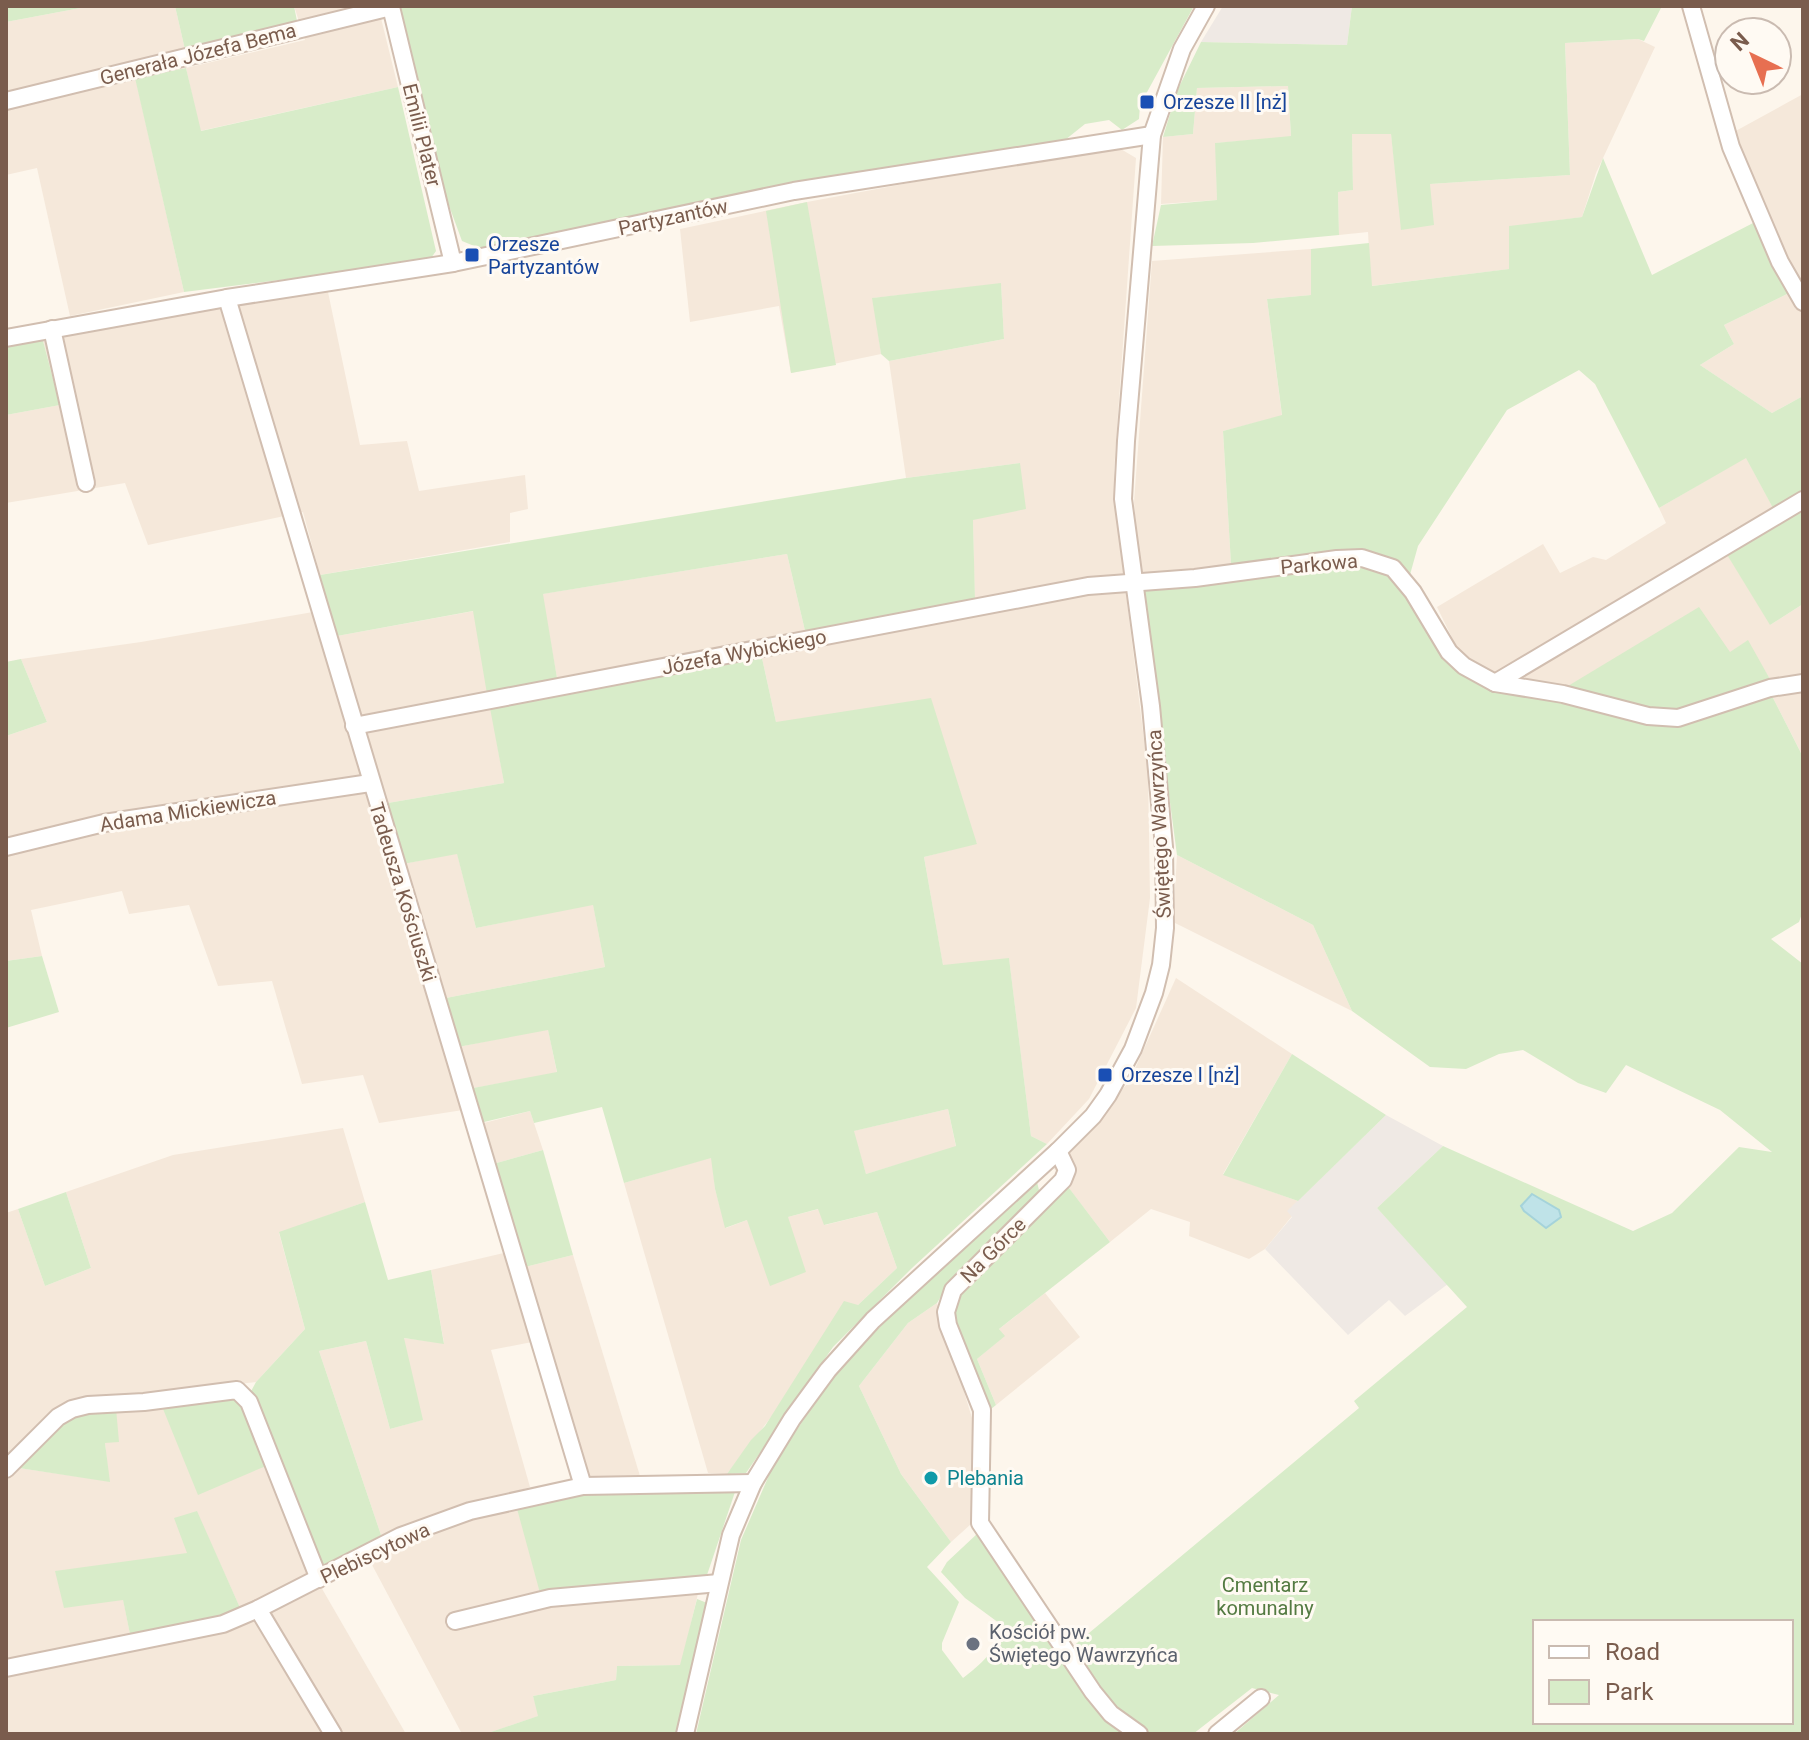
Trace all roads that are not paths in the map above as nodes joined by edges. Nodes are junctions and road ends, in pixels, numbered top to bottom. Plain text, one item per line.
1 (1206, 6) edge
2 (1691, 6) edge
3 (391, 7) edge
4 (6, 101) edge
5 (1152, 135) junction
6 (453, 263) junction
7 (227, 298) junction
8 (1803, 302) edge
9 (52, 329) junction
10 (6, 338) edge
11 (86, 483) dead end
12 (1803, 500) edge
13 (1134, 582) junction
14 (1495, 683) junction
15 (1803, 683) edge
16 (354, 726) junction
17 (370, 783) junction
18 (6, 847) edge
19 (1058, 1151) junction
20 (6, 1469) edge
21 (753, 1483) junction
22 (583, 1486) junction
23 (319, 1579) junction
24 (719, 1583) junction
25 (258, 1609) junction
26 (455, 1621) dead end
27 (6, 1668) edge
28 (1261, 1698) dead end
29 (333, 1734) edge
30 (685, 1734) edge
31 (1139, 1734) edge
32 (1217, 1734) edge

1 - 5 street, Świętego Wawrzyńca
2 - 8 street
3 - 4 street, Generała Józefa Bema
3 - 6 street, Emilii Plater
5 - 6 street, Partyzantów
5 - 13 street, Świętego Wawrzyńca
6 - 7 street, Partyzantów
7 - 9 street, Partyzantów
7 - 16 street, Tadeusza Kościuszki
9 - 10 street, Partyzantów
9 - 11 street
12 - 14 street
13 - 14 street, Parkowa
13 - 16 street, Józefa Wybickiego
13 - 19 street, Świętego Wawrzyńca
14 - 15 street, Parkowa
16 - 17 street, Tadeusza Kościuszki
17 - 18 street, Adama Mickiewicza
17 - 22 street, Tadeusza Kościuszki
19 - 21 street, Świętego Wawrzyńca
19 - 31 street, Na Górce
20 - 23 street
21 - 22 street, Plebiscytowa
21 - 24 street, Świętego Wawrzyńca
22 - 23 street, Plebiscytowa
23 - 25 street, Plebiscytowa
24 - 26 street
24 - 30 street, Świętego Wawrzyńca
25 - 27 street, Plebiscytowa
25 - 29 street
28 - 32 street

